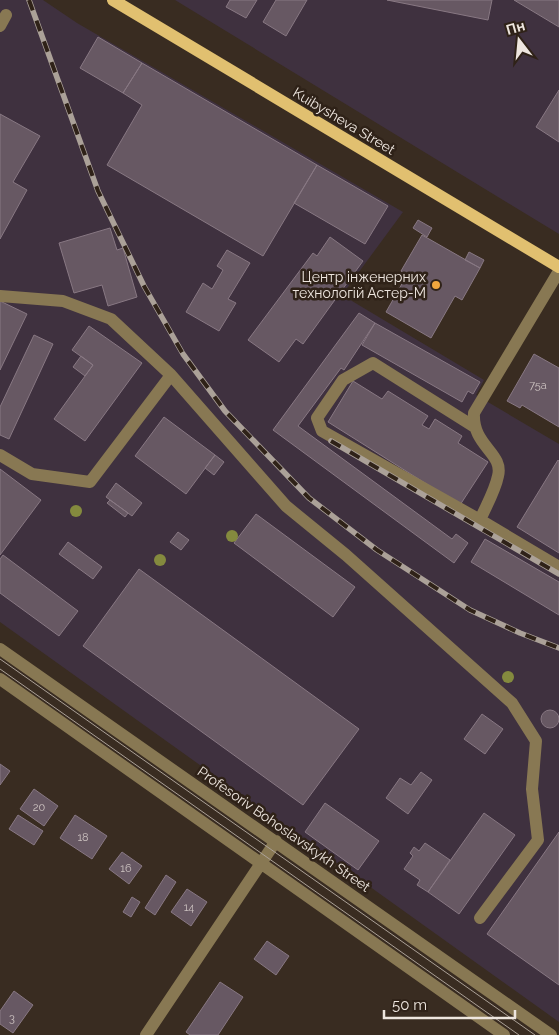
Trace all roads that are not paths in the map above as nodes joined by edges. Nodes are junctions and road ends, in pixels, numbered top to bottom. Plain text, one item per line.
1 (113, 0) edge
2 (559, 269) edge
3 (0, 296) edge
4 (171, 374) junction
5 (473, 426) junction
6 (0, 455) edge
7 (480, 520) junction
8 (559, 567) edge
9 (0, 648) edge
10 (0, 679) edge
11 (276, 841) junction
12 (261, 863) junction
13 (480, 918) dead end
14 (146, 1035) edge
15 (504, 1035) edge
16 (551, 1035) edge

1 - 2 main road, Kuibysheva Street
2 - 5 street
3 - 4 street
4 - 6 street
4 - 13 street
5 - 7 street
5 - 7 street
7 - 8 street
9 - 11 street, Profesoriv Bohoslavskykh Street
10 - 12 street
11 - 12 street
11 - 16 street, Profesoriv Bohoslavskykh Street
12 - 14 street
12 - 15 street

